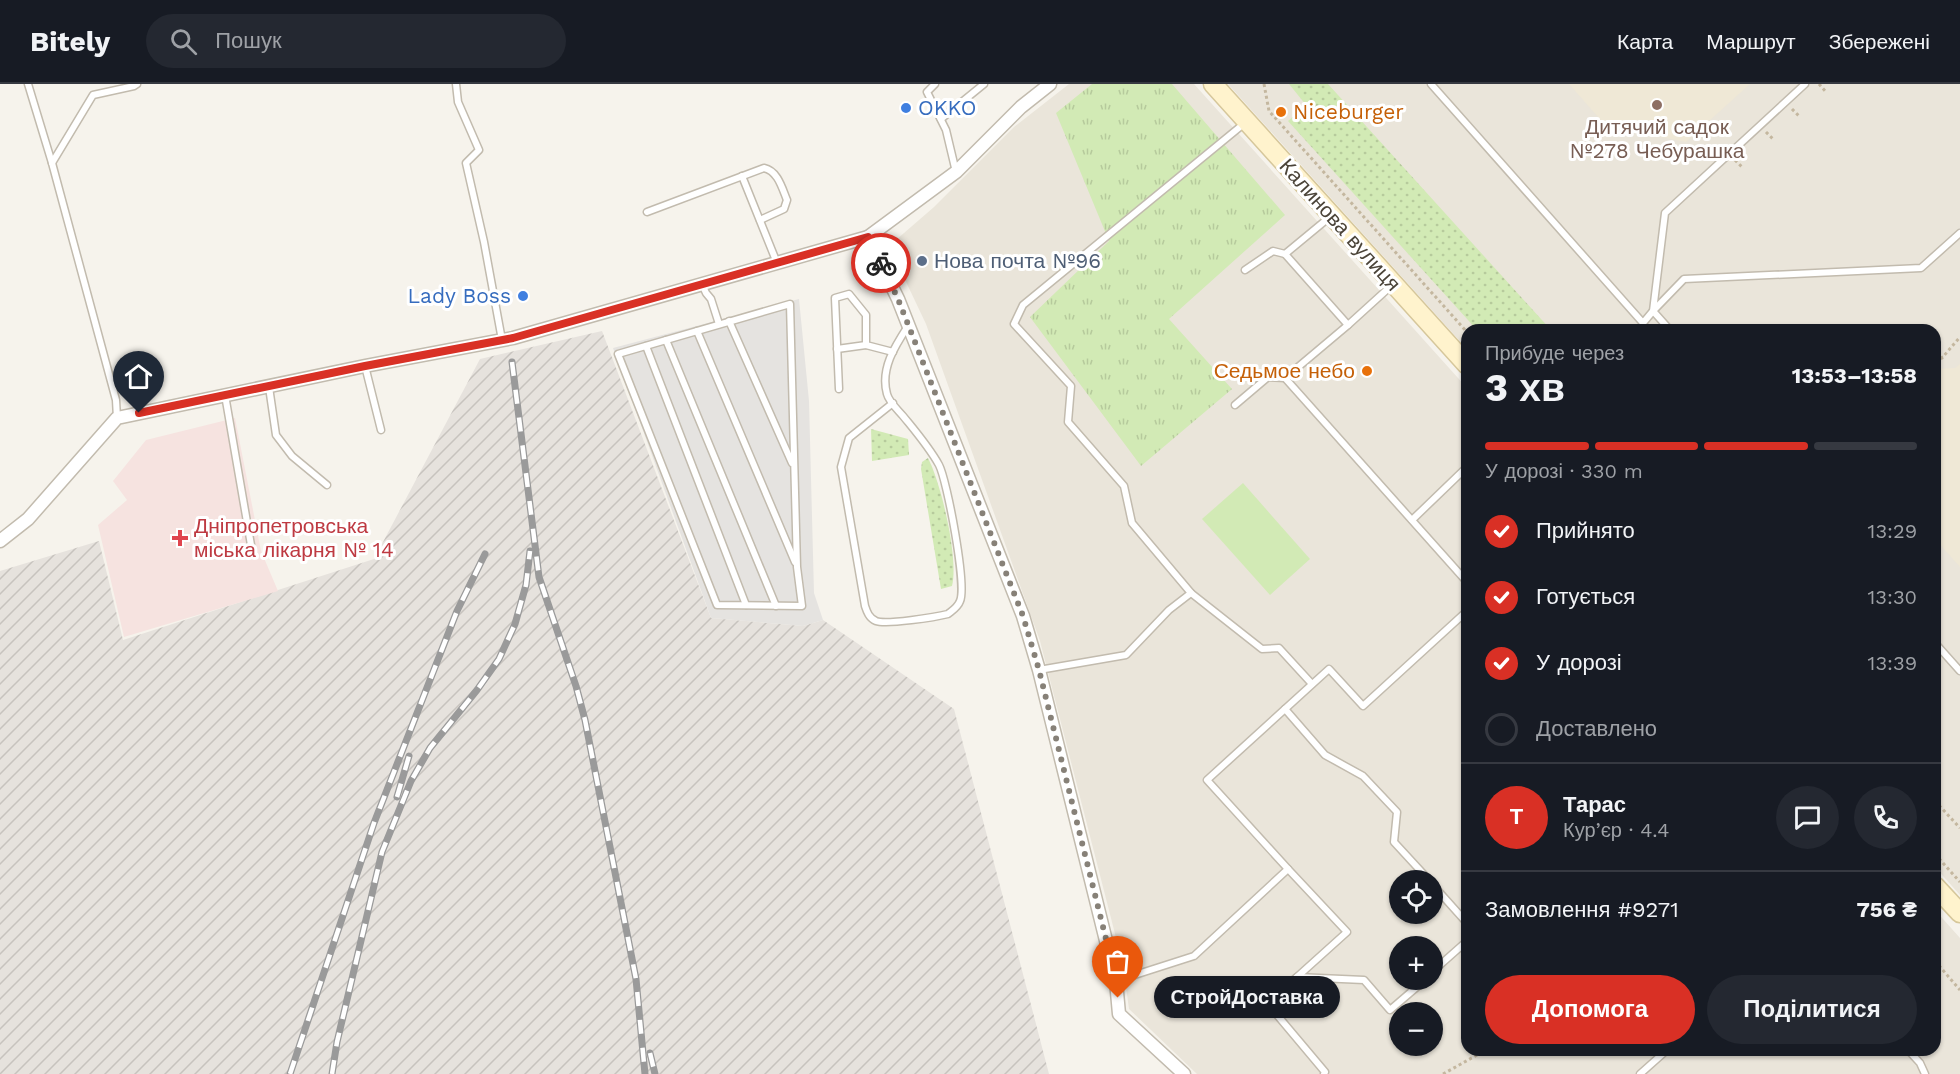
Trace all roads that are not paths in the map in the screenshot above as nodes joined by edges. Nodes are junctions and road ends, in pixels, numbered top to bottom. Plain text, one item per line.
1 (30, 84) edge
2 (137, 84) edge
3 (456, 84) edge
4 (935, 84) edge
5 (984, 84) edge
6 (1050, 84) edge
7 (1213, 84) edge
8 (1431, 84) edge
9 (1805, 84) edge
10 (940, 119) junction
11 (1247, 122) junction
12 (52, 163) junction
13 (956, 172) junction
14 (742, 176) junction
15 (647, 212) dead end
16 (1331, 216) junction
17 (760, 220) junction
18 (1960, 233) edge
19 (868, 237) junction
20 (1285, 254) junction
21 (777, 263) junction
22 (1245, 270) dead end
23 (702, 284) junction
24 (1394, 284) junction
25 (1653, 311) junction
26 (729, 321) junction
27 (1643, 323) joint
28 (719, 324) junction
29 (1665, 324) edge
30 (1348, 325) junction
31 (909, 326) junction
32 (697, 331) junction
33 (502, 340) junction
34 (666, 340) junction
35 (866, 345) junction
36 (646, 346) junction
37 (837, 349) junction
38 (893, 352) junction
39 (1461, 358) edge
40 (365, 366) junction
41 (1285, 378) junction
42 (269, 387) junction
43 (839, 389) dead end
44 (225, 394) junction
45 (893, 403) junction
46 (1235, 405) dead end
47 (117, 418) junction
48 (381, 430) dead end
49 (794, 468) junction
50 (1461, 473) edge
51 (327, 485) dead end
52 (1412, 520) junction
53 (0, 541) edge
54 (250, 545) dead end
55 (797, 567) junction
56 (1461, 575) edge
57 (1191, 593) junction
58 (746, 605) junction
59 (776, 606) junction
60 (1461, 616) edge
61 (1941, 650) edge
62 (1960, 657) edge
63 (1953, 663) junction
64 (1039, 670) junction
65 (1960, 671) edge
66 (1312, 684) junction
67 (1285, 709) junction
68 (1288, 869) junction
69 (1420, 870) edge
70 (1941, 893) edge
71 (1443, 896) edge
72 (1960, 914) edge
73 (1461, 916) edge
74 (1461, 946) edge
75 (1443, 962) edge
76 (1297, 977) junction
77 (1116, 981) junction
78 (1413, 990) edge
79 (1660, 1056) edge
80 (1914, 1056) edge
81 (1184, 1074) edge
82 (1324, 1074) edge
83 (1640, 1074) edge
84 (1925, 1074) edge

1 - 12 lane
2 - 12 lane
3 - 33 lane
4 - 10 lane
5 - 10 lane
6 - 13 street
7 - 11 main road, Калинова вулиця
8 - 27 lane
9 - 25 lane
10 - 13 lane
11 - 16 main road, Калинова вулиця
11 - 57 lane
12 - 47 lane
13 - 19 street
14 - 15 lane
14 - 17 lane
14 - 17 lane
16 - 20 lane
16 - 24 main road, Калинова вулиця
17 - 21 lane
18 - 25 lane
19 - 21 street
19 - 31 street
20 - 22 lane
20 - 30 lane
21 - 23 street
23 - 28 lane
23 - 33 street
24 - 30 lane
24 - 39 main road, Калинова вулиця
25 - 27 lane
25 - 29 lane
26 - 28 lane
26 - 49 lane
26 - 49 lane
28 - 32 lane
30 - 41 lane
31 - 38 lane
31 - 64 street
32 - 34 lane
32 - 55 lane
33 - 40 street
34 - 36 lane
34 - 59 lane
35 - 37 lane
35 - 37 lane
35 - 38 lane
36 - 58 lane
36 - 58 lane
37 - 43 lane
38 - 45 lane
40 - 42 street
40 - 48 lane
41 - 46 lane
41 - 52 lane
42 - 44 street
42 - 51 lane
44 - 47 street
44 - 54 lane
45 - 45 lane
47 - 53 street
49 - 55 lane
50 - 52 lane
52 - 56 lane
55 - 59 lane
57 - 64 lane
57 - 66 lane
58 - 59 lane
60 - 66 lane
61 - 63 lane
62 - 63 lane
63 - 65 lane
64 - 77 street
66 - 67 lane
67 - 68 lane
67 - 69 lane
68 - 76 lane
68 - 77 lane
70 - 72 main road
71 - 73 lane
74 - 75 lane
76 - 78 lane
76 - 82 lane
77 - 81 street
79 - 83 lane
80 - 84 lane

